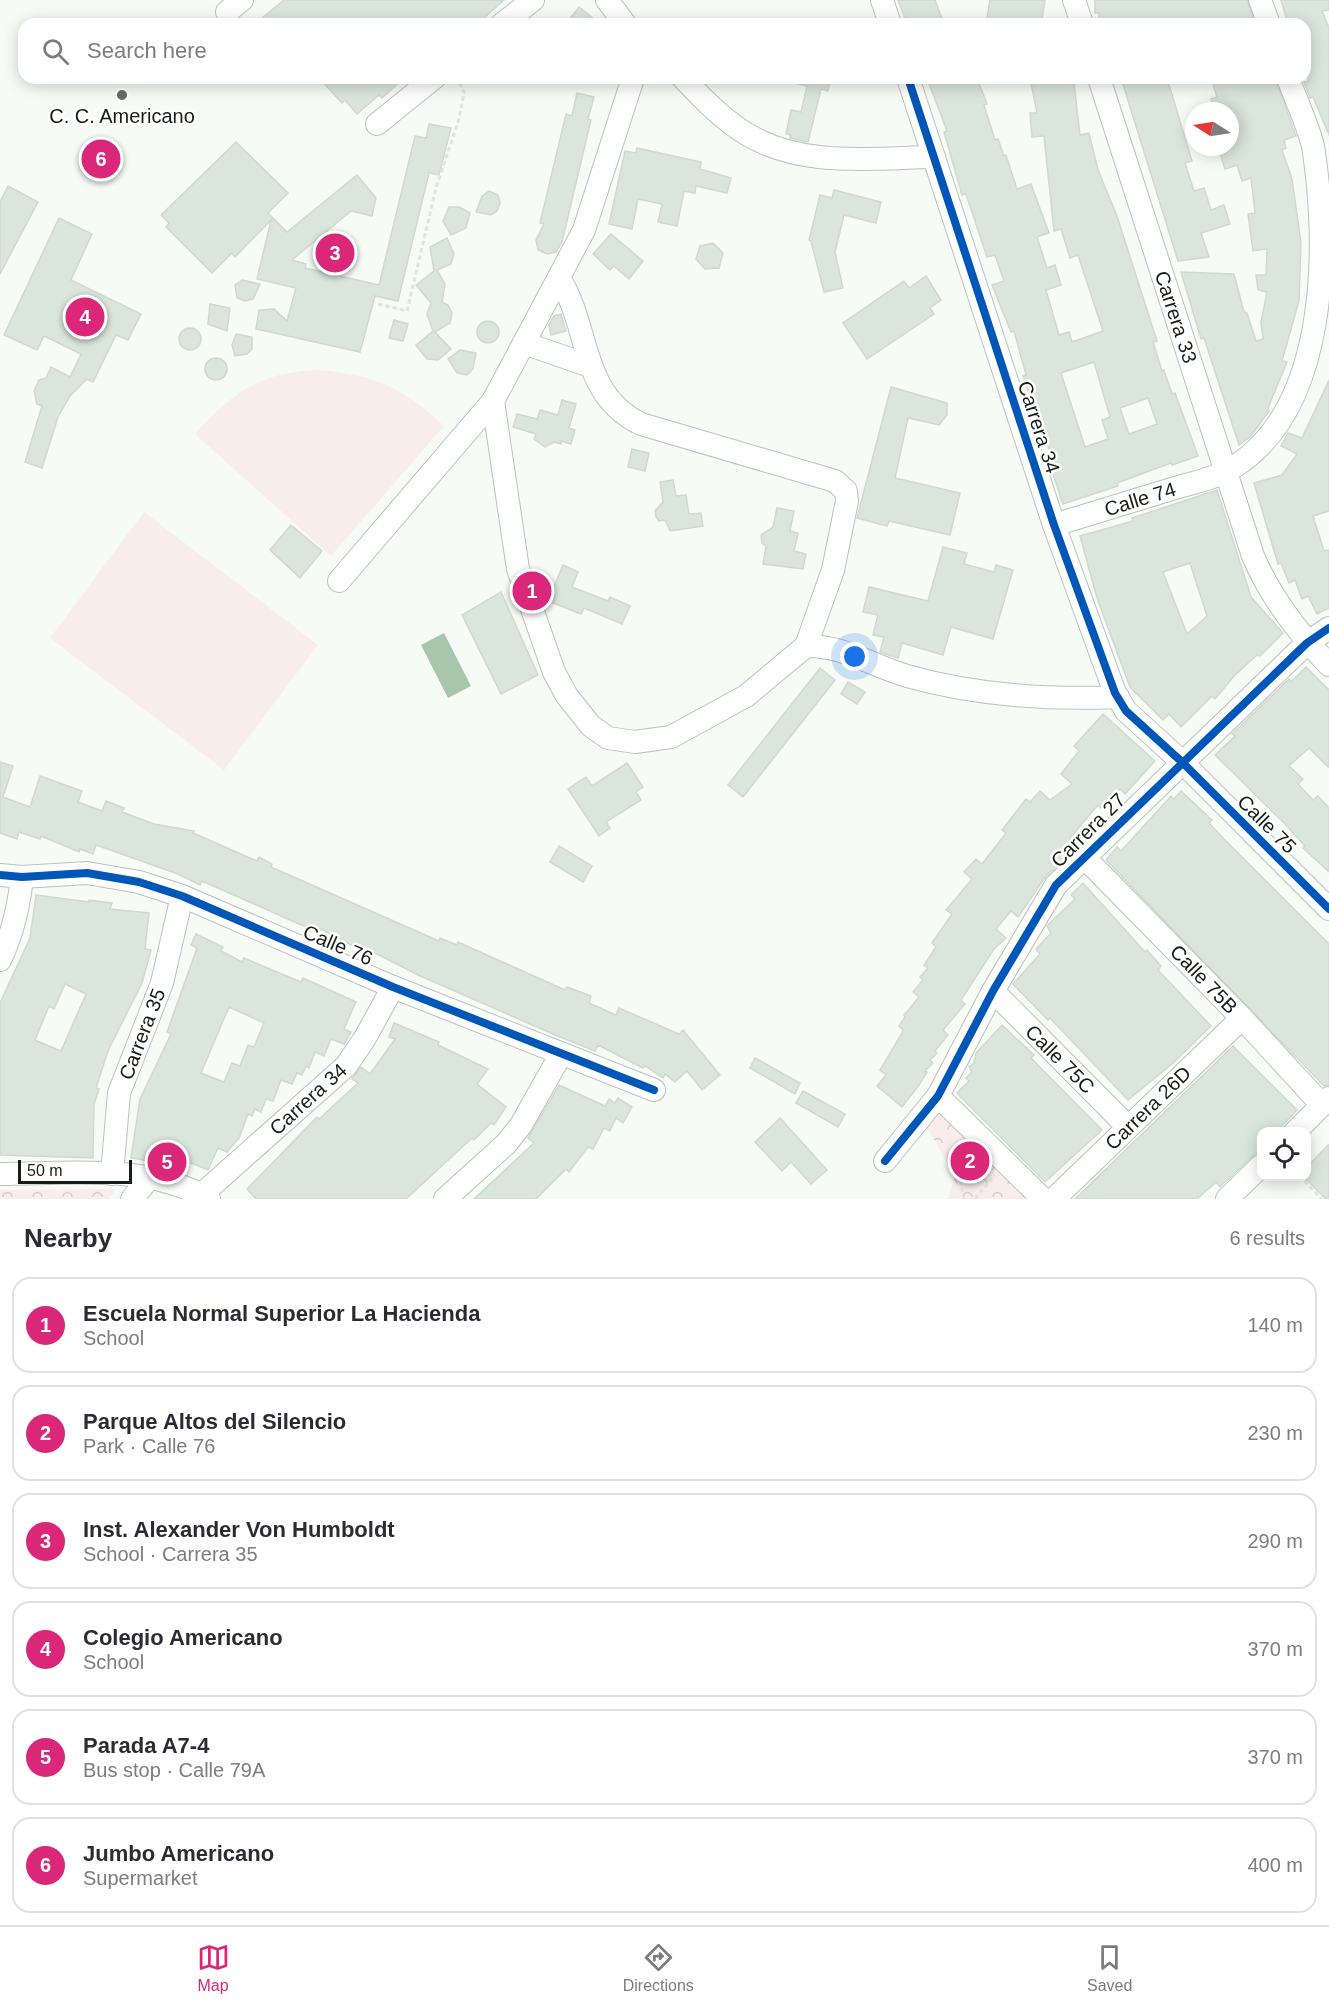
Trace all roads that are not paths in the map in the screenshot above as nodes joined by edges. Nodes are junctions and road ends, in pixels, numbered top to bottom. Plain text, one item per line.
1 (533, 0) edge
2 (607, 0) edge
3 (882, 0) edge
4 (1074, 0) edge
5 (1260, 0) edge
6 (510, 18) edge
7 (620, 18) edge
8 (888, 18) edge
9 (1080, 18) edge
10 (1267, 18) edge
11 (427, 84) edge
12 (631, 84) edge
13 (690, 84) edge
14 (910, 84) edge
15 (1101, 84) edge
16 (1291, 84) edge
17 (377, 124) dead end
18 (1321, 146) edge
19 (934, 157) junction
20 (559, 278) junction
21 (524, 343) junction
22 (590, 366) junction
23 (493, 401) junction
24 (1226, 472) junction
25 (1054, 525) junction
26 (339, 581) dead end
27 (1329, 628) edge
28 (1307, 643) junction
29 (806, 646) junction
30 (1329, 665) edge
31 (1118, 698) junction
32 (1182, 762) junction
33 (1083, 856) junction
34 (11, 876) edge
35 (182, 896) junction
36 (1329, 909) edge
37 (0, 960) edge
38 (393, 987) junction
39 (993, 991) junction
40 (1242, 1017) junction
41 (561, 1054) junction
42 (654, 1090) dead end
43 (938, 1096) junction
44 (1325, 1101) edge
45 (1128, 1127) junction
46 (1299, 1127) edge
47 (885, 1161) dead end
48 (1257, 1170) edge
49 (0, 1174) edge
50 (112, 1174) junction
51 (150, 1177) junction
52 (205, 1197) edge
53 (132, 1199) edge
54 (445, 1199) edge
55 (1043, 1199) edge
56 (1054, 1199) edge
57 (1227, 1199) edge

1 - 6 street
2 - 7 street
3 - 8 street
4 - 9 street
5 - 10 street
11 - 17 street
12 - 20 street
13 - 19 street
14 - 19 street, Carrera 34
15 - 24 street, Carrera 33
16 - 18 street, Calle 74
18 - 24 street, Calle 74
19 - 25 street, Carrera 34
20 - 21 street
20 - 22 street
21 - 22 street
21 - 23 street
22 - 29 street
23 - 26 street
23 - 29 street
24 - 25 street, Calle 74
24 - 28 street, Carrera 33
25 - 31 street, Carrera 34
27 - 28 street, Carrera 27
28 - 30 street, Carrera 33
28 - 32 street, Carrera 27
29 - 31 street
31 - 32 street, Carrera 34
32 - 33 street, Carrera 27
32 - 36 street, Calle 75
33 - 39 street, Carrera 27
33 - 40 street, Calle 75B
34 - 35 street, Calle 76
34 - 37 street
35 - 38 street, Calle 76
35 - 50 street, Carrera 35
38 - 41 street, Calle 76
38 - 52 street, Carrera 34
39 - 43 street, Carrera 27
39 - 45 street, Calle 75C
40 - 44 street, Calle 75B
40 - 45 street, Carrera 26D
41 - 42 street, Calle 76
41 - 54 street
43 - 47 street, Carrera 27
43 - 55 street
44 - 46 street
45 - 56 street, Carrera 26D
48 - 57 street
49 - 50 street
50 - 51 street
51 - 52 street
51 - 53 street

